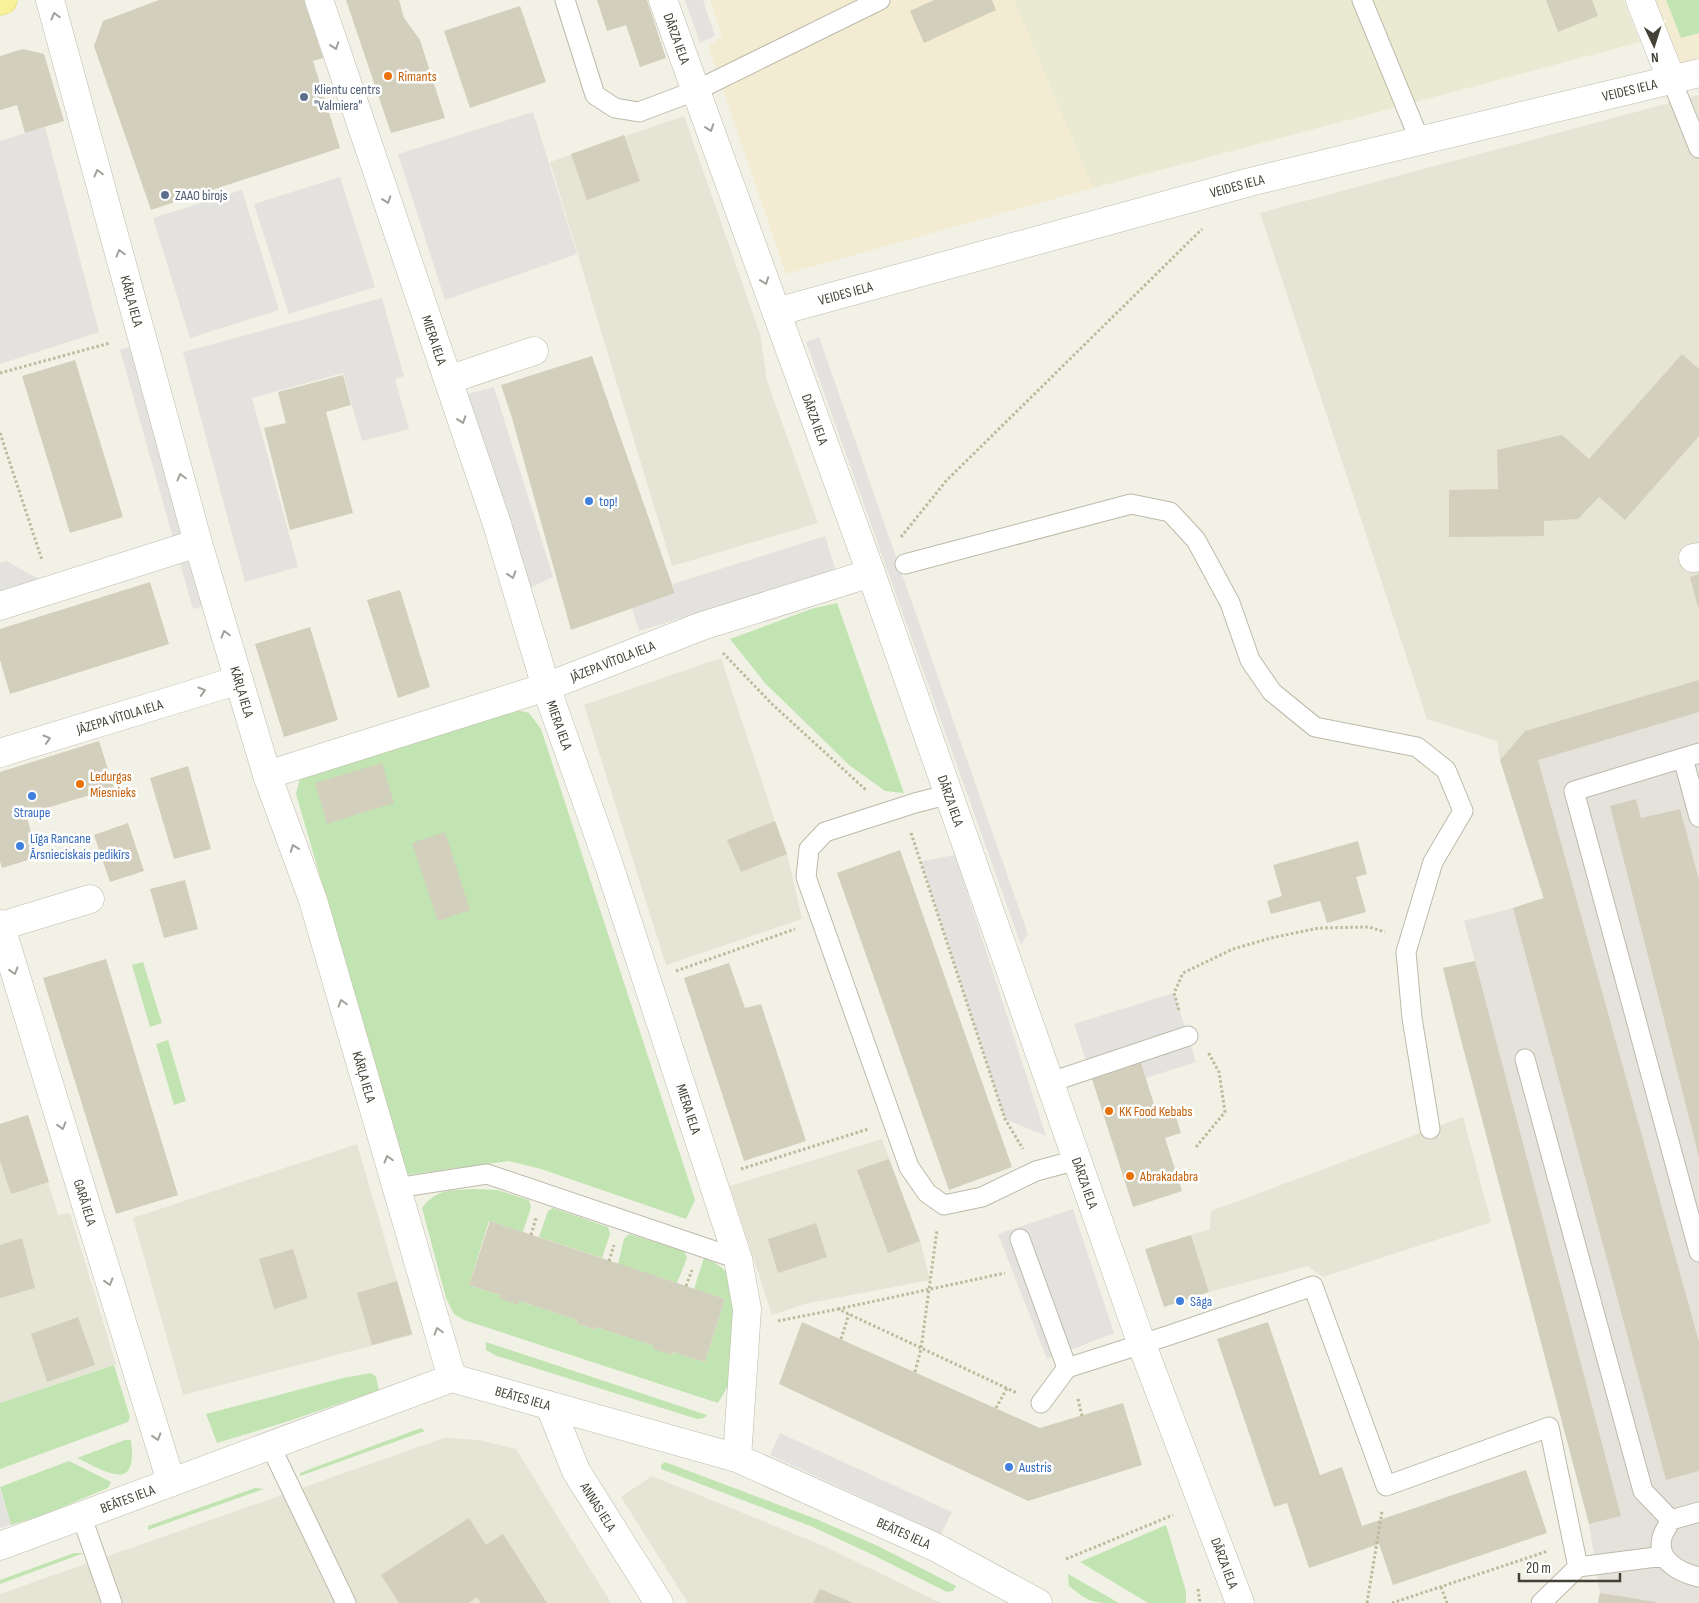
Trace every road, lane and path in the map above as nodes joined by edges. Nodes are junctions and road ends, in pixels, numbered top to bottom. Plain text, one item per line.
1 (50, 0) edge
2 (319, 0) edge
3 (564, 0) edge
4 (663, 0) edge
5 (880, 0) edge
6 (1362, 0) edge
7 (1640, 0) edge
8 (1699, 73) edge
9 (1672, 81) junction
10 (697, 90) junction
11 (1420, 141) junction
12 (1699, 148) edge
13 (1206, 225) dead end
14 (776, 312) junction
15 (111, 343) dead end
16 (534, 351) dead end
17 (0, 374) edge
18 (448, 380) junction
19 (0, 432) edge
20 (897, 541) dead end
21 (198, 543) junction
22 (905, 564) dead end
23 (871, 573) junction
24 (52, 590) junction
25 (0, 606) edge
26 (702, 626) junction
27 (239, 680) junction
28 (546, 687) junction
29 (0, 753) edge
30 (1691, 755) edge
31 (267, 775) junction
32 (950, 794) junction
33 (915, 803) junction
34 (891, 812) junction
35 (1699, 817) edge
36 (90, 899) dead end
37 (821, 919) junction
38 (0, 925) edge
39 (1406, 952) junction
40 (647, 981) junction
41 (1188, 1036) junction
42 (1525, 1059) dead end
43 (1051, 1082) junction
44 (893, 1121) junction
45 (1430, 1129) dead end
46 (1196, 1147) dead end
47 (1077, 1160) junction
48 (1036, 1171) junction
49 (712, 1178) junction
50 (396, 1188) junction
51 (941, 1202) junction
52 (1020, 1239) dead end
53 (1699, 1252) edge
54 (738, 1259) junction
55 (1029, 1265) junction
56 (929, 1289) junction
57 (838, 1309) junction
58 (849, 1314) junction
59 (746, 1328) junction
60 (841, 1339) dead end
61 (1142, 1345) junction
62 (921, 1349) junction
63 (1067, 1368) junction
64 (915, 1372) dead end
65 (452, 1378) junction
66 (1007, 1388) junction
67 (1040, 1403) junction
68 (550, 1406) junction
69 (996, 1408) dead end
70 (1082, 1416) dead end
71 (270, 1445) junction
72 (738, 1458) junction
73 (171, 1482) junction
74 (1386, 1486) junction
75 (1699, 1512) edge
76 (81, 1515) junction
77 (1671, 1520) junction
78 (1176, 1523) dead end
79 (1573, 1542) junction
80 (0, 1546) edge
81 (1664, 1556) junction
82 (1066, 1559) dead end
83 (1578, 1567) junction
84 (1699, 1577) edge
85 (1196, 1582) dead end
86 (1441, 1586) junction
87 (112, 1603) edge
88 (346, 1603) edge
89 (660, 1603) edge
90 (1038, 1603) edge
91 (1200, 1603) edge
92 (1240, 1603) edge
93 (1367, 1603) edge
94 (1392, 1603) edge
95 (1447, 1603) edge
96 (1541, 1603) edge

21 -> 1 street, KĀRĻA IELA
2 -> 18 street, MIERA IELA
3 - 10 lane
4 - 10 street, DĀRZA IELA
5 - 10 lane
6 - 11 lane
7 - 9 street
8 - 9 street, VEIDES IELA
9 - 11 street, VEIDES IELA
9 - 12 lane
10 -> 14 street, DĀRZA IELA
11 - 14 street, VEIDES IELA
13 - 20 path
14 - 23 street, DĀRZA IELA
15 - 17 path
16 - 18 street
18 -> 28 street, MIERA IELA
19 - 24 path
21 - 24 street
27 -> 21 street, KĀRĻA IELA
22 - 39 lane
23 - 26 street, JĀZEPA VĪTOLA IELA
23 - 32 street, DĀRZA IELA
24 - 25 street
26 - 28 street, JĀZEPA VĪTOLA IELA
26 - 34 path
29 -> 27 street, JĀZEPA VĪTOLA IELA
27 - 31 street, KĀRĻA IELA
28 - 31 street, JĀZEPA VĪTOLA IELA
28 - 40 street, MIERA IELA
30 - 35 lane
30 - 53 lane
50 -> 31 street, KĀRĻA IELA
32 - 33 lane
32 - 43 street, DĀRZA IELA
33 - 34 lane
33 - 48 path
34 - 37 lane
36 - 38 street
37 - 40 path
37 - 44 lane
38 -> 73 street, GARĀ IELA
39 - 41 path
39 - 45 lane
40 - 49 street, MIERA IELA
41 - 43 lane
41 - 46 path
42 - 77 lane
43 - 47 street, DĀRZA IELA
44 - 49 path
44 - 51 lane
47 - 48 lane
47 - 61 street, DĀRZA IELA
48 - 51 lane
49 - 54 street, MIERA IELA
50 - 54 lane
65 -> 50 street, KĀRĻA IELA
51 - 56 path
52 - 55 lane
54 - 59 street, MIERA IELA
55 - 56 path
55 - 63 lane
56 - 57 path
56 - 62 path
57 - 58 path
57 - 59 path
58 - 60 path
58 - 62 path
59 - 72 street, MIERA IELA
61 - 63 lane
61 - 74 lane
61 - 92 street, DĀRZA IELA
62 - 64 path
62 - 66 path
63 - 67 lane
65 - 68 street, BEĀTES IELA
65 - 71 street, BEĀTES IELA
66 - 67 path
66 - 69 path
67 - 70 path
68 - 72 street, BEĀTES IELA
68 - 89 street, ANNAS IELA
71 - 73 street, BEĀTES IELA
71 - 88 lane
72 - 90 street, BEĀTES IELA
73 - 76 street, BEĀTES IELA
74 - 79 lane
74 - 93 path
75 - 77 lane
76 - 80 street, BEĀTES IELA
76 - 87 lane
77 - 81 lane
78 - 82 path
79 - 83 lane
79 - 86 path
81 - 83 lane
81 - 84 lane
83 - 96 lane
85 - 91 path
86 - 94 path
86 - 95 path

